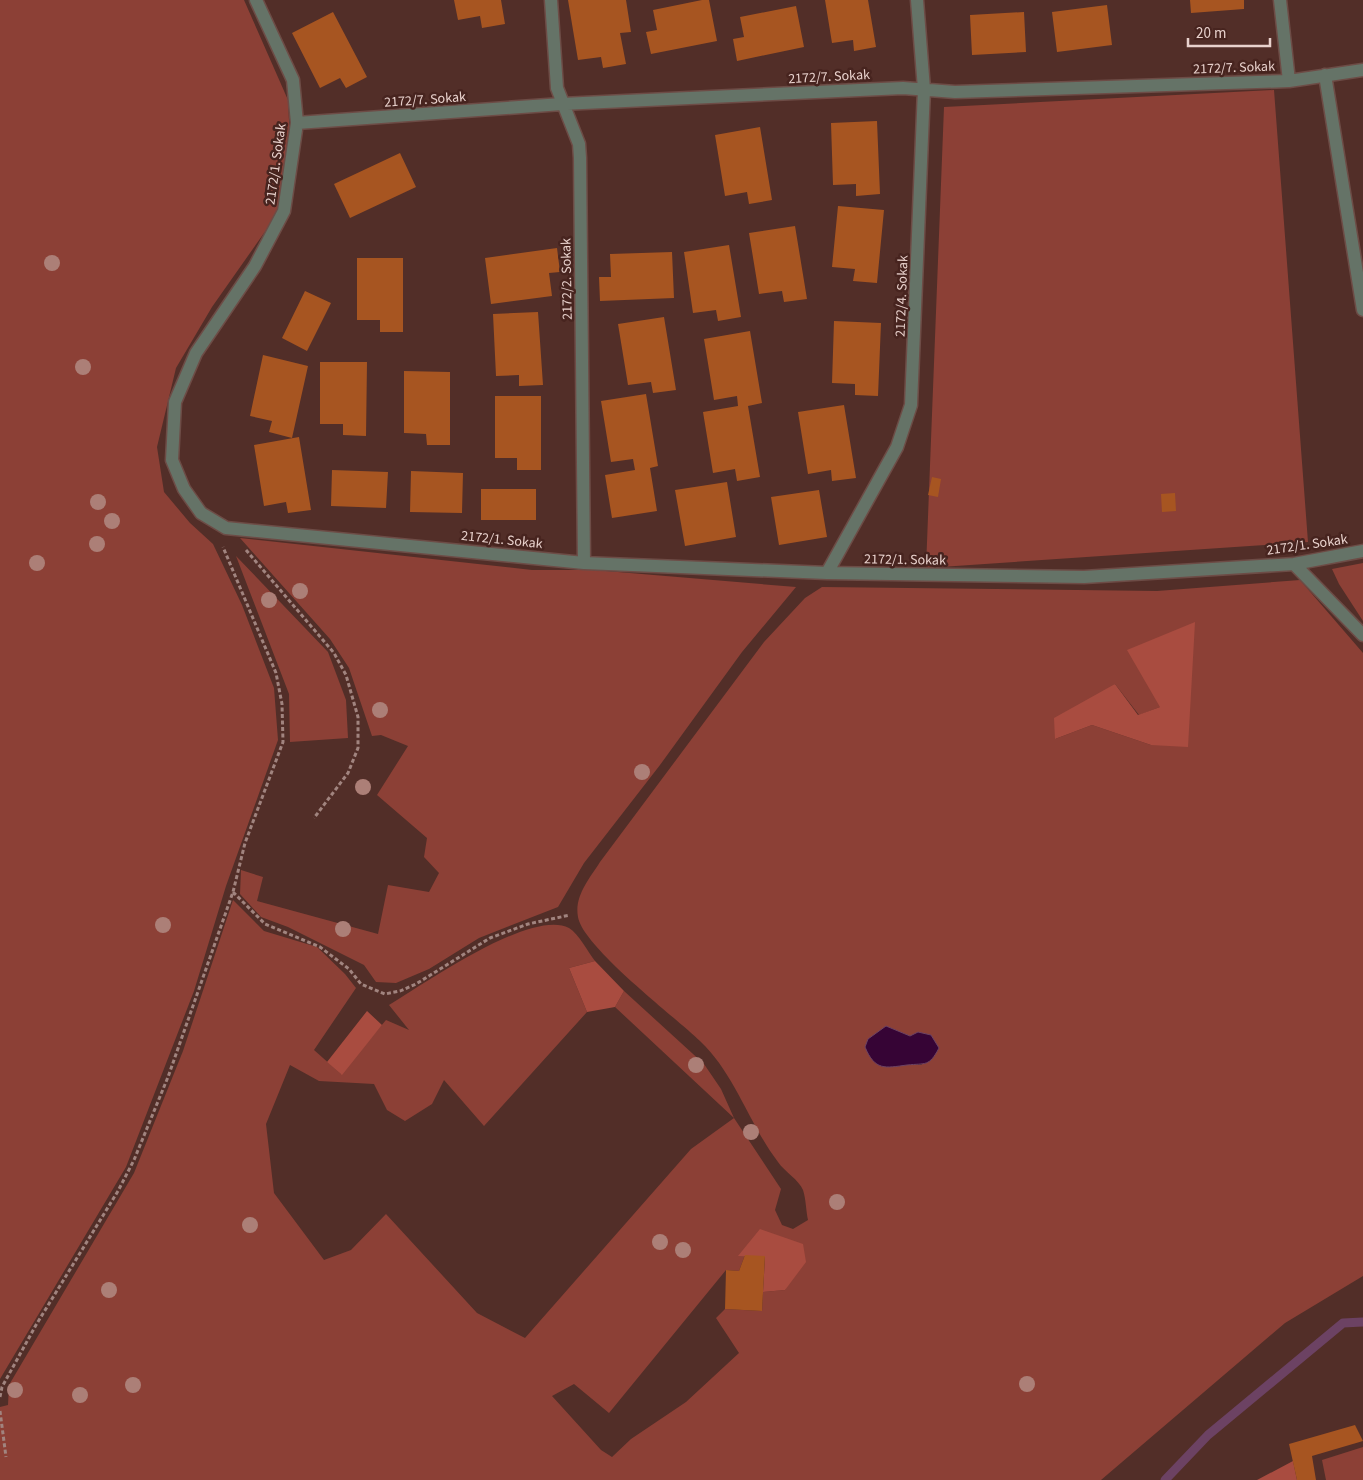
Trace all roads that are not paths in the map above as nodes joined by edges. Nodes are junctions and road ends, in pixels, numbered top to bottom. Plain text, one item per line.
1 (256, 0) edge
2 (551, 0) edge
3 (917, 0) edge
4 (1280, 0) edge
5 (1363, 70) edge
6 (1325, 76) junction
7 (1289, 81) junction
8 (924, 89) junction
9 (562, 104) junction
10 (297, 123) junction
11 (1363, 310) edge
12 (1363, 551) edge
13 (584, 563) junction
14 (1294, 564) junction
15 (828, 573) junction
16 (1363, 635) edge

1 - 10 street, 2172/1. Sokak
2 - 9 street, 2172/2. Sokak
3 - 8 street, 2172/4. Sokak
4 - 7 street
5 - 6 street, 2172/7. Sokak
6 - 7 street, 2172/7. Sokak
6 - 11 street
7 - 8 street, 2172/7. Sokak
8 - 9 street, 2172/7. Sokak
8 - 15 street, 2172/4. Sokak
9 - 10 street, 2172/7. Sokak
9 - 13 street, 2172/2. Sokak
10 - 13 street, 2172/1. Sokak
12 - 14 street, 2172/1. Sokak
13 - 15 street, 2172/1. Sokak
14 - 15 street, 2172/1. Sokak
14 - 16 street

